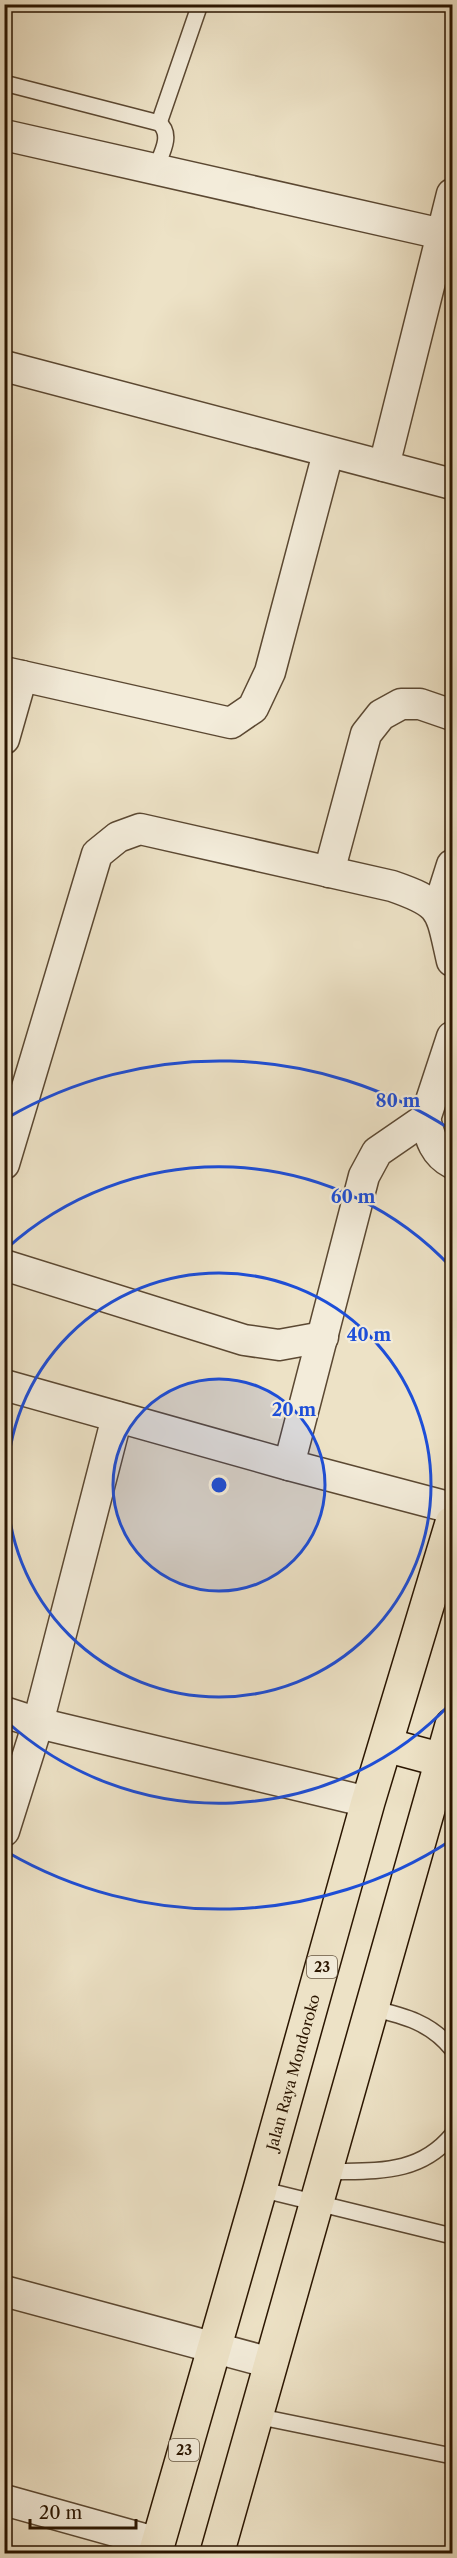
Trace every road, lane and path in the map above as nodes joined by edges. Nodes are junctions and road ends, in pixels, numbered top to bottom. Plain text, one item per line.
1 (200, 4) edge
2 (4, 82) edge
3 (159, 123) junction
4 (4, 135) edge
5 (155, 170) junction
6 (453, 194) edge
7 (442, 234) junction
8 (4, 366) edge
9 (328, 453) junction
10 (384, 466) junction
11 (453, 484) edge
12 (13, 674) edge
13 (453, 716) edge
14 (4, 739) edge
15 (453, 865) edge
16 (328, 872) junction
17 (438, 909) junction
18 (453, 961) edge
19 (453, 1037) edge
20 (425, 1119) junction
21 (453, 1163) edge
22 (4, 1164) edge
23 (4, 1265) edge
24 (322, 1337) junction
25 (4, 1385) edge
26 (117, 1417) junction
27 (289, 1466) junction
28 (453, 1509) edge
29 (453, 1523) edge
30 (4, 1712) edge
31 (38, 1722) junction
32 (453, 1725) edge
33 (386, 1745) junction
34 (442, 1760) junction
35 (368, 1802) junction
36 (4, 1831) edge
37 (371, 2008) junction
38 (453, 2049) edge
39 (453, 2135) edge
40 (320, 2187) junction
41 (260, 2189) junction
42 (453, 2236) edge
43 (4, 2290) edge
44 (213, 2347) junction
45 (271, 2363) junction
46 (256, 2416) junction
47 (453, 2456) edge
48 (4, 2500) edge
49 (157, 2548) edge
50 (217, 2553) edge

1 - 3 lane
2 - 3 lane
3 - 5 lane
4 - 5 street
5 - 7 street
6 - 7 street
7 - 10 street
8 - 9 street
9 - 10 street
9 - 12 street
10 - 11 street
12 - 14 street
13 - 16 street
15 - 17 street
16 - 17 street
16 - 22 street
17 - 18 street
19 - 20 street
20 - 21 street
20 - 24 street
23 - 24 street
24 - 27 street
25 - 26 street
26 - 27 street
26 - 31 street
27 - 28 street
29 - 33 highway, Jalan Raya Mondoroko / 23
30 - 31 street
31 - 35 street
31 - 36 street
32 - 34 highway
33 - 34 highway
33 - 35 highway, Jalan Raya Mondoroko / 23
34 - 37 highway
35 - 41 highway, Jalan Raya Mondoroko / 23
37 - 38 lane
37 - 40 highway
39 - 40 lane
40 - 41 lane
40 - 42 lane
40 - 45 highway
41 - 44 highway, Jalan Raya Mondoroko / 23
43 - 44 street
44 - 45 street
44 - 49 highway, Jalan Raya Mondoroko / 23
45 - 46 highway
46 - 47 lane
46 - 50 highway
48 - 49 street

